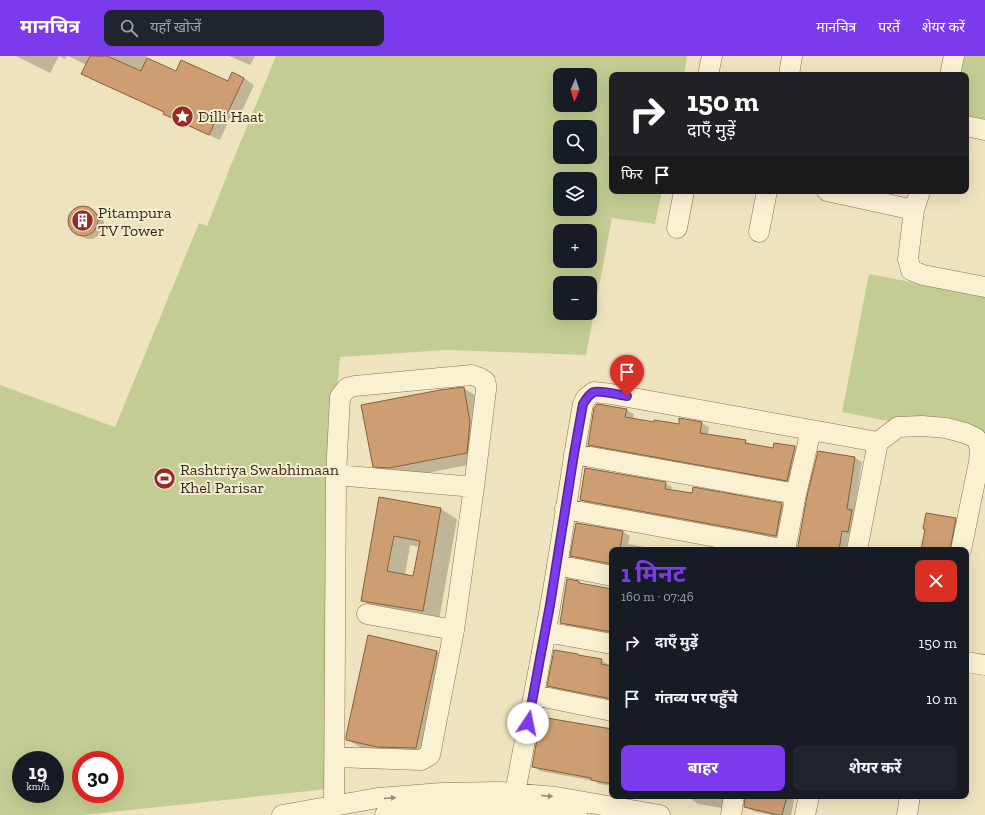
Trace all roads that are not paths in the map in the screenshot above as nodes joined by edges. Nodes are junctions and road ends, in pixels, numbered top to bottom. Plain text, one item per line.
1 (712, 56) edge
2 (792, 56) edge
3 (954, 56) edge
4 (709, 72) edge
5 (789, 72) edge
6 (951, 72) edge
7 (969, 127) edge
8 (985, 130) edge
9 (683, 194) edge
10 (765, 194) edge
11 (841, 194) edge
12 (919, 194) edge
13 (914, 210) junction
14 (676, 228) dead end
15 (759, 232) dead end
16 (985, 287) edge
17 (811, 430) junction
18 (980, 439) edge
19 (878, 442) junction
20 (574, 454) junction
21 (336, 475) junction
22 (474, 487) junction
23 (796, 494) junction
24 (565, 509) junction
25 (770, 547) edge
26 (787, 547) edge
27 (858, 547) edge
28 (962, 547) edge
29 (557, 565) junction
30 (609, 575) edge
31 (367, 614) dead end
32 (454, 630) junction
33 (546, 632) junction
34 (609, 643) edge
35 (969, 662) edge
36 (985, 665) edge
37 (534, 695) junction
38 (609, 710) edge
39 (335, 757) junction
40 (515, 793) junction
41 (734, 799) edge
42 (808, 799) edge
43 (910, 799) edge
44 (334, 806) junction
45 (457, 806) edge
46 (359, 808) edge
47 (282, 815) edge
48 (385, 815) edge
49 (577, 815) edge
50 (660, 815) edge
51 (731, 815) edge
52 (805, 815) edge
53 (907, 815) edge

1 - 4 street
2 - 5 street
3 - 6 street
7 - 8 street
9 - 14 street
10 - 15 street
11 - 13 street
12 - 13 street
13 - 16 street
17 - 19 street
17 - 20 street
17 - 23 street
18 - 19 street
18 - 28 street
19 - 27 street
20 - 23 street
20 - 24 street
21 - 22 street
21 - 22 street
21 - 39 street
22 - 32 street
23 - 26 street
24 - 25 street
24 - 29 street
29 - 30 street
29 - 33 street
31 - 32 street
32 - 39 street
33 - 34 street
33 - 37 street
35 - 36 street
37 - 38 street
37 - 40 street
39 - 44 street
40 - 45 street
40 -> 50 street
41 - 51 street
42 - 52 street
43 - 53 street
44 - 46 street
44 - 47 street
46 -> 45 street
45 - 48 street
45 - 49 street

